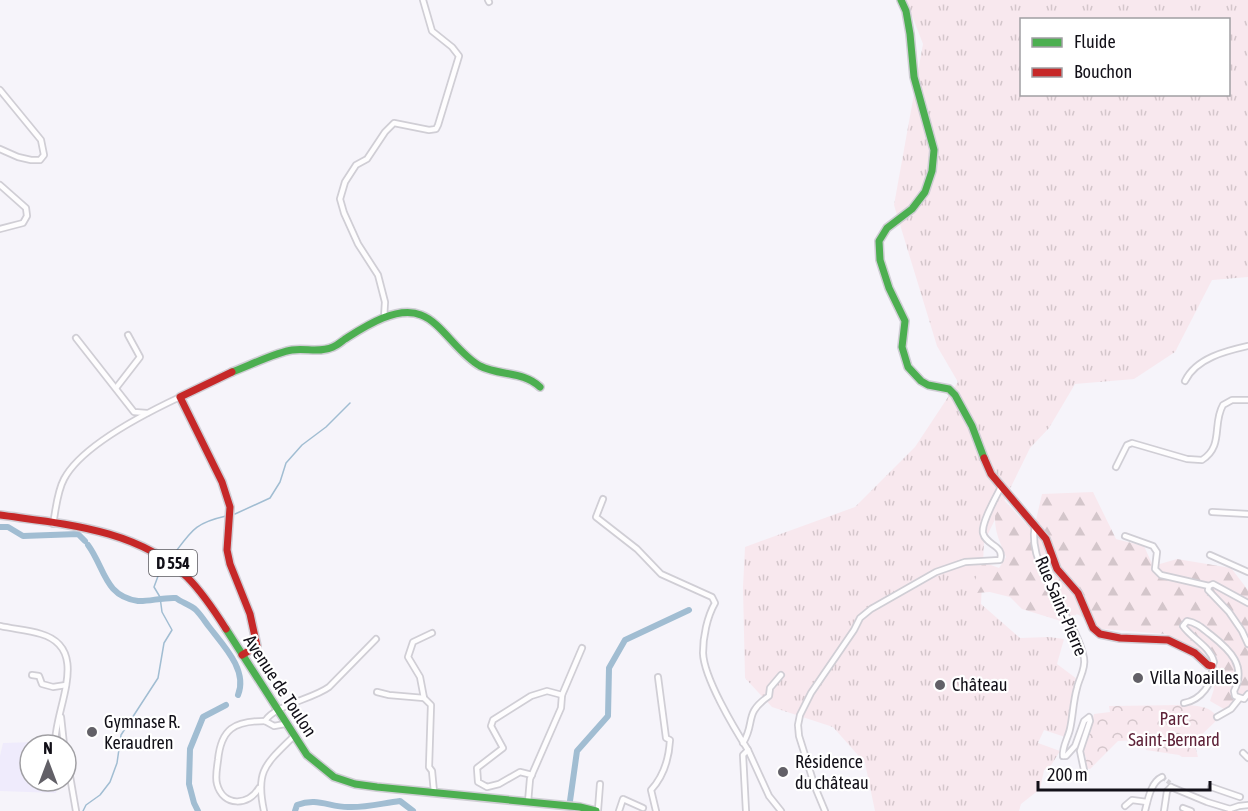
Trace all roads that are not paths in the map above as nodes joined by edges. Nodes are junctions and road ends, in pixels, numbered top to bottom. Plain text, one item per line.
1 (423, 0) edge
2 (901, 0) edge
3 (0, 90) edge
4 (0, 148) edge
5 (0, 185) edge
6 (0, 229) edge
7 (384, 318) junction
8 (128, 335) dead end
9 (76, 338) dead end
10 (1248, 346) edge
11 (1185, 381) dead end
12 (540, 387) dead end
13 (116, 388) junction
14 (180, 397) junction
15 (1248, 400) edge
16 (147, 413) junction
17 (1116, 467) dead end
18 (1001, 487) junction
19 (603, 500) dead end
20 (1212, 512) dead end
21 (1248, 514) edge
22 (0, 515) edge
23 (53, 524) junction
24 (1035, 525) junction
25 (1125, 536) dead end
26 (1210, 555) dead end
27 (1248, 572) edge
28 (1209, 586) junction
29 (1248, 603) edge
30 (0, 626) edge
31 (432, 633) dead end
32 (376, 639) dead end
33 (1248, 644) edge
34 (582, 648) dead end
35 (242, 655) junction
36 (1212, 666) junction
37 (32, 675) dead end
38 (781, 675) dead end
39 (658, 677) dead end
40 (66, 685) junction
41 (376, 692) dead end
42 (562, 694) junction
43 (1248, 694) edge
44 (424, 698) junction
45 (1239, 699) junction
46 (1184, 703) dead end
47 (60, 711) junction
48 (278, 711) junction
49 (1217, 717) dead end
50 (265, 721) junction
51 (285, 724) junction
52 (57, 733) edge
53 (63, 733) edge
54 (294, 736) junction
55 (743, 743) junction
56 (748, 750) junction
57 (1243, 753) dead end
58 (1248, 758) edge
59 (1084, 770) dead end
60 (532, 776) junction
61 (1162, 777) dead end
62 (600, 784) dead end
63 (1211, 787) dead end
64 (260, 788) junction
65 (434, 793) junction
66 (73, 794) edge
67 (1240, 797) dead end
68 (528, 802) junction
69 (1147, 802) junction
70 (1246, 805) edge
71 (567, 806) junction
72 (1125, 806) dead end
73 (540, 807) edge
74 (643, 807) dead end
75 (1183, 808) dead end
76 (1229, 810) edge
77 (76, 811) edge
78 (264, 811) edge
79 (578, 811) edge
80 (597, 811) edge
81 (619, 811) edge
82 (656, 811) edge
83 (746, 811) edge
84 (781, 811) edge
85 (825, 811) edge
86 (1145, 811) edge
87 (1164, 811) edge
88 (1191, 811) edge

1 - 7 street
2 - 18 street
3 - 4 street
5 - 6 street
7 - 12 street
7 - 14 street
8 - 13 street
9 - 13 street
10 - 11 street
13 - 16 street
14 - 16 street
14 - 35 street
15 - 17 street
16 - 23 street
18 - 24 street
18 - 85 street
19 - 55 street
20 - 21 street
22 - 23 street, Avenue de Toulon / D 554
23 - 35 street, Avenue de Toulon / D 554
24 - 36 street
24 - 59 street, Rue Saint-Pierre
25 - 28 street
26 - 27 street
28 - 29 street
28 - 33 street
30 - 40 street
31 - 44 street
32 - 48 street
34 - 42 street
35 - 48 street, Avenue de Toulon / D 554
36 - 45 street
36 - 46 street
37 - 40 street
38 - 55 street
39 - 82 street
40 - 47 street
41 - 44 street
42 - 60 street
42 - 60 street
43 - 45 street
44 - 65 street
45 - 49 street
47 - 52 street
47 - 53 street
48 - 50 street
48 - 51 street, Avenue de Toulon / D 554
50 - 51 street
50 - 64 street
51 - 54 street, Avenue de Toulon / D 554
54 - 64 street
54 - 65 street, Avenue de Toulon / D 554
55 - 56 street
56 - 83 street
56 - 84 street
57 - 58 street
60 - 68 street
61 - 69 street
62 - 80 street
63 - 67 street
64 - 78 street
65 - 68 street, Avenue de Toulon / D 554
66 - 77 street
68 - 73 street, Avenue de Toulon / D 554
69 - 72 street
69 - 86 street
70 - 76 street
71 - 73 street, Avenue de Toulon / D 554
71 - 79 street, Avenue de Toulon / D 554
71 - 80 street, Avenue de Toulon / D 554
74 - 81 street
75 - 88 street
76 - 87 street

